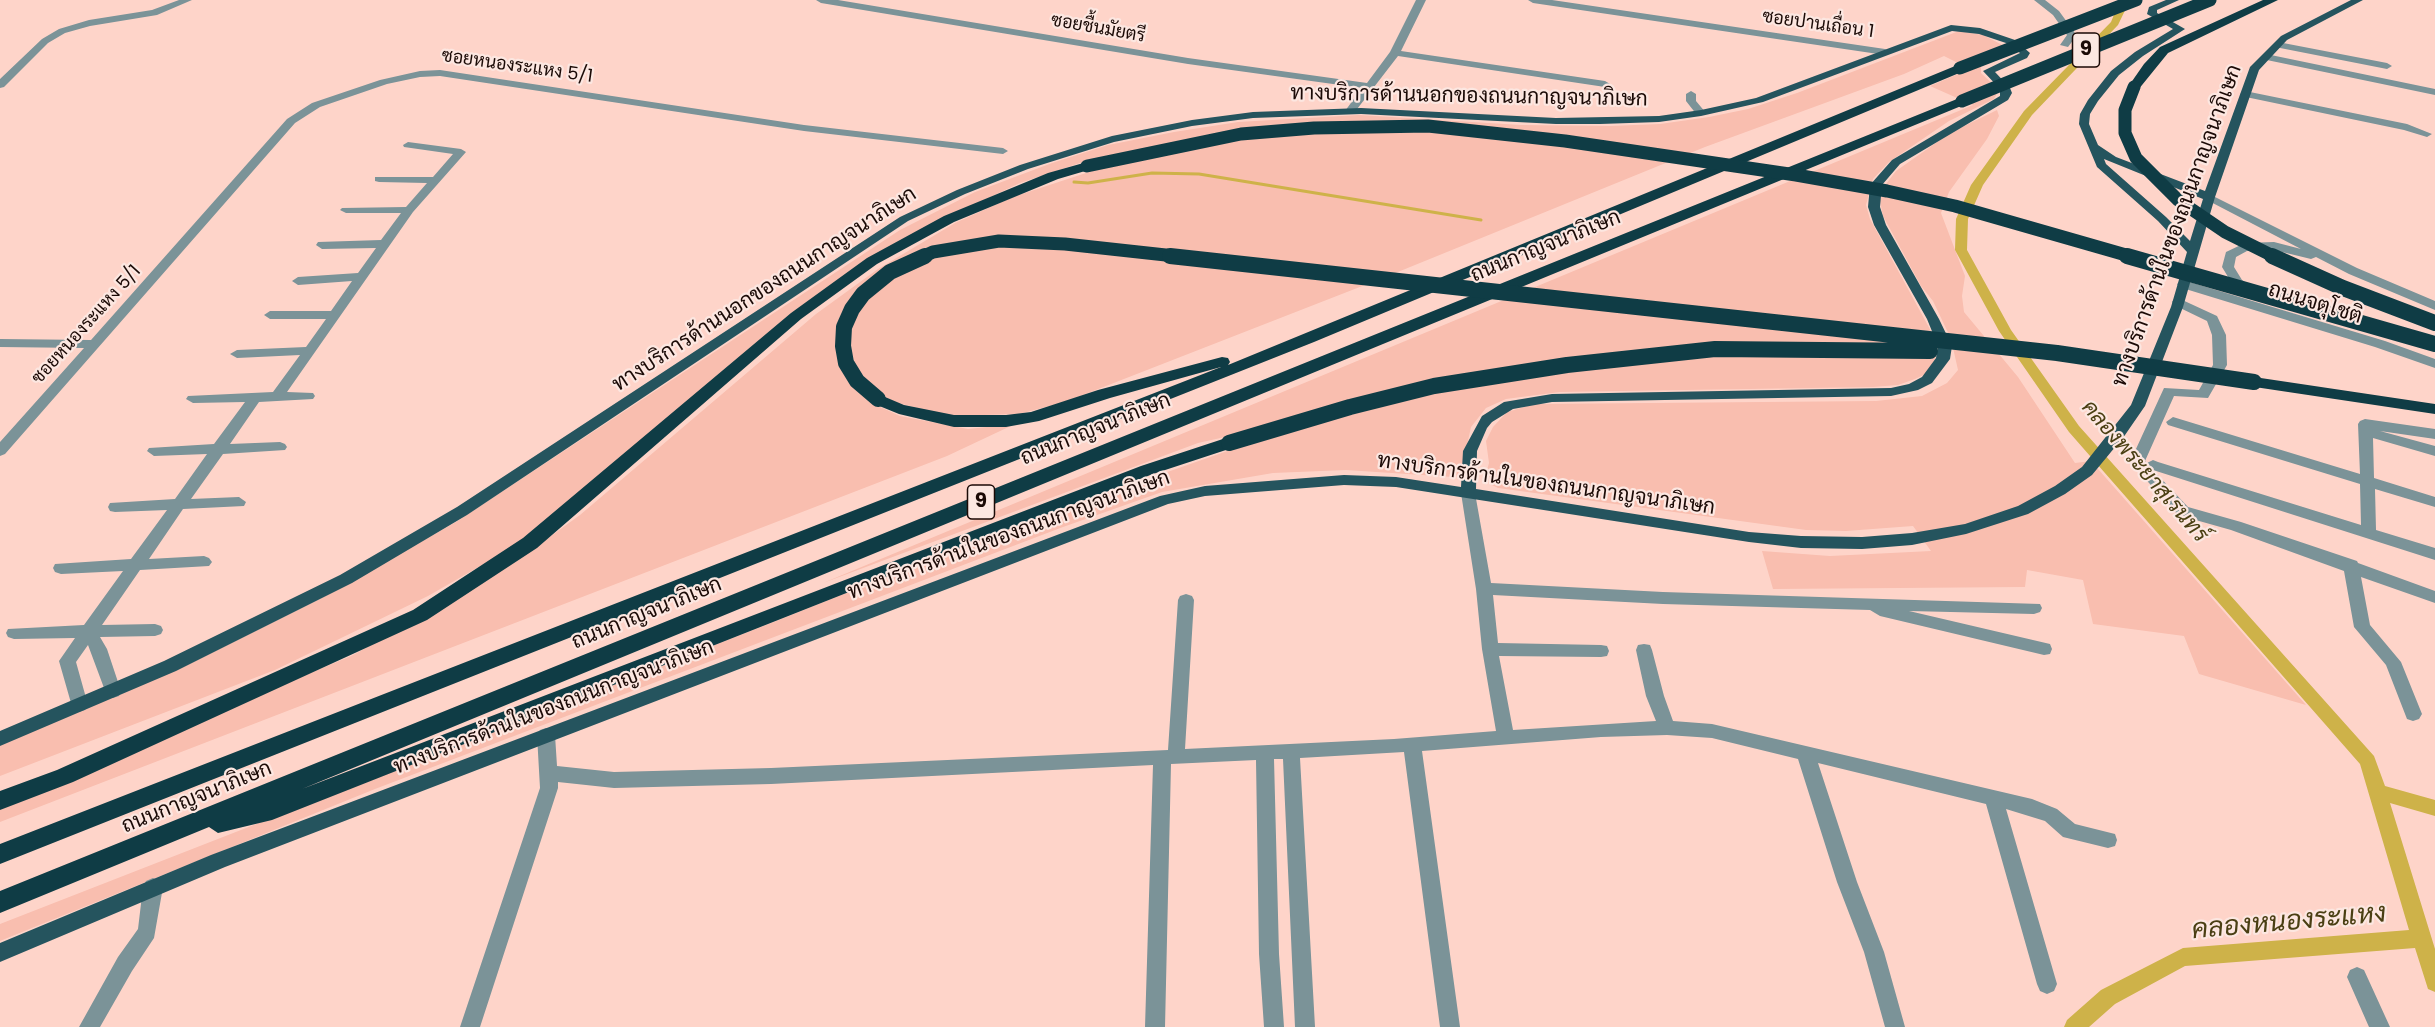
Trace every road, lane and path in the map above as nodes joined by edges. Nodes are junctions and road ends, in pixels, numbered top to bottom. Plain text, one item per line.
1 (187, 0) edge
2 (821, 0) edge
3 (1421, 0) edge
4 (1533, 0) edge
5 (2039, 0) edge
6 (2136, 0) edge
7 (2174, 0) edge
8 (2210, 0) edge
9 (2272, 0) edge
10 (2358, 0) edge
11 (2065, 45) dead end
12 (2278, 45) junction
13 (1885, 52) junction
14 (1395, 53) junction
15 (2266, 57) junction
16 (2387, 66) dead end
17 (1605, 84) dead end
18 (0, 85) edge
19 (1370, 86) junction
20 (2435, 92) edge
21 (1691, 94) dead end
22 (2245, 94) junction
23 (1350, 111) junction
24 (1701, 113) junction
25 (2427, 134) dead end
26 (408, 145) dead end
27 (2094, 147) junction
28 (1003, 151) dead end
29 (379, 179) dead end
30 (434, 180) junction
31 (2210, 197) junction
32 (346, 210) dead end
33 (409, 210) junction
34 (384, 244) junction
35 (322, 245) dead end
36 (2193, 251) junction
37 (2353, 271) junction
38 (360, 277) junction
39 (298, 281) dead end
40 (2183, 284) junction
41 (2178, 304) junction
42 (2435, 306) edge
43 (270, 315) dead end
44 (334, 315) junction
45 (2290, 316) junction
46 (2435, 322) edge
47 (1308, 339) junction
48 (0, 343) edge
49 (94, 344) junction
50 (2435, 344) edge
51 (308, 351) junction
52 (237, 354) dead end
53 (2435, 364) edge
54 (2254, 382) junction
55 (308, 396) dead end
56 (276, 397) junction
57 (255, 398) junction
58 (193, 399) dead end
59 (2435, 409) edge
60 (2173, 422) dead end
61 (2365, 431) junction
62 (2435, 434) edge
63 (279, 447) dead end
64 (1, 448) edge
65 (219, 449) junction
66 (154, 451) dead end
67 (2435, 451) edge
68 (2153, 465) dead end
69 (2367, 481) junction
70 (1468, 493) junction
71 (2435, 501) edge
72 (239, 502) dead end
73 (177, 505) junction
74 (115, 507) dead end
75 (2369, 534) junction
76 (2435, 554) edge
77 (204, 562) dead end
78 (137, 564) junction
79 (2351, 565) junction
80 (61, 568) dead end
81 (1484, 592) junction
82 (2435, 597) edge
83 (1186, 600) dead end
84 (1880, 607) junction
85 (2034, 608) dead end
86 (155, 630) dead end
87 (88, 632) junction
88 (14, 633) dead end
89 (1490, 649) junction
90 (2044, 649) dead end
91 (1644, 650) dead end
92 (1601, 651) dead end
93 (113, 691) junction
94 (79, 705) junction
95 (2413, 714) dead end
96 (1667, 728) junction
97 (546, 735) junction
98 (1506, 738) junction
99 (0, 739) edge
100 (1412, 745) junction
101 (1291, 750) junction
102 (1265, 751) junction
103 (1806, 755) junction
104 (1169, 756) junction
105 (548, 773) junction
106 (1994, 799) junction
107 (0, 801) edge
108 (162, 836) junction
109 (2108, 840) dead end
110 (0, 854) edge
111 (153, 887) junction
112 (0, 902) edge
113 (0, 953) edge
114 (2357, 977) dead end
115 (2047, 984) dead end
116 (90, 1027) edge
117 (470, 1027) edge
118 (1155, 1027) edge
119 (1274, 1027) edge
120 (1305, 1027) edge
121 (1450, 1027) edge
122 (1894, 1027) edge
123 (2380, 1027) edge

1 - 18 street
2 - 19 street, ซอยชื้นมัยตรี
3 - 14 street
4 - 13 street, ซอยปานเถื่อน 1
5 - 11 street
6 - 47 highway, ถนนกาญจนาภิเษก / 9, bridge
7 - 27 main road
8 - 108 highway, ถนนกาญจนาภิเษก / 9, bridge
9 - 46 highway, bridge
10 - 12 main road, ทางบริการด้านในของถนนกาญจนาภิเษก
12 - 15 main road, ทางบริการด้านในของถนนกาญจนาภิเษก
12 - 16 street
13 - 24 main road, ทางบริการด้านนอกของถนนกาญจนาภิเษก
13 - 70 main road, ทางบริการด้านนอกของถนนกาญจนาภิเษก
14 - 17 street
14 - 19 street
15 - 20 street
15 - 22 main road, ทางบริการด้านในของถนนกาญจนาภิเษก
19 - 23 street
21 - 24 street
22 - 25 street
22 - 31 main road, ทางบริการด้านในของถนนกาญจนาภิเษก
23 - 24 main road, ทางบริการด้านนอกของถนนกาญจนาภิเษก
23 - 93 main road, ทางบริการด้านนอกของถนนกาญจนาภิเษก
26 - 30 street
27 - 31 main road
27 - 36 main road
28 - 49 street, ซอยหนองระแหง 5/1
29 - 30 street
30 - 33 street
31 - 36 main road, ทางบริการด้านในของถนนกาญจนาภิเษก
31 - 37 street, ถนนจตุโชติ
32 - 33 street
33 - 34 street
34 - 35 street
34 - 38 street
36 - 40 main road, ทางบริการด้านในของถนนกาญจนาภิเษก
37 - 42 street, ถนนจตุโชติ
37 - 45 street
38 - 39 street
38 - 44 street
40 - 41 main road, ทางบริการด้านในของถนนกาญจนาภิเษก
40 - 45 street, ถนนจตุโชติ
41 - 70 main road, ทางบริการด้านในของถนนกาญจนาภิเษก
41 - 79 street
43 - 44 street
44 - 51 street
45 - 53 street, ถนนจตุโชติ
47 - 54 highway, bridge
47 - 110 highway, ถนนกาญจนาภิเษก / 9
48 - 49 street
49 - 64 street, ซอยหนองระแหง 5/1
50 - 107 highway, bridge
51 - 52 street
51 - 56 street
54 - 59 highway
54 - 108 highway, bridge
55 - 56 street
56 - 57 street
57 - 58 street
57 - 65 street
60 - 69 street
61 - 62 street
61 - 67 street
61 - 69 street
63 - 65 street
65 - 66 street
65 - 73 street
68 - 75 street
69 - 71 street
69 - 75 street
70 - 81 street
70 - 97 main road, ทางบริการด้านในของถนนกาญจนาภิเษก
72 - 73 street
73 - 74 street
73 - 78 street
75 - 76 street
77 - 78 street
78 - 80 street
78 - 87 street
79 - 82 street
79 - 95 street
81 - 84 street
81 - 89 street
83 - 104 street
84 - 85 street
84 - 90 street
86 - 87 street
87 - 88 street
87 - 93 street
87 - 94 street
89 - 92 street
89 - 98 street
91 - 96 street
93 - 94 main road, ทางบริการด้านนอกของถนนกาญจนาภิเษก
94 - 99 main road, ทางบริการด้านนอกของถนนกาญจนาภิเษก
96 - 98 street
96 - 103 street
97 - 105 street
97 - 111 main road, ทางบริการด้านในของถนนกาญจนาภิเษก
98 - 100 street
100 - 101 street
100 - 121 street
101 - 102 street
101 - 120 street
102 - 104 street
102 - 119 street
103 - 106 street
103 - 122 street
104 - 105 street
104 - 118 street
105 - 117 street
106 - 109 street
106 - 115 street
108 - 112 highway, ถนนกาญจนาภิเษก / 9
111 - 113 main road, ทางบริการด้านในของถนนกาญจนาภิเษก
111 - 116 street
114 - 123 street

